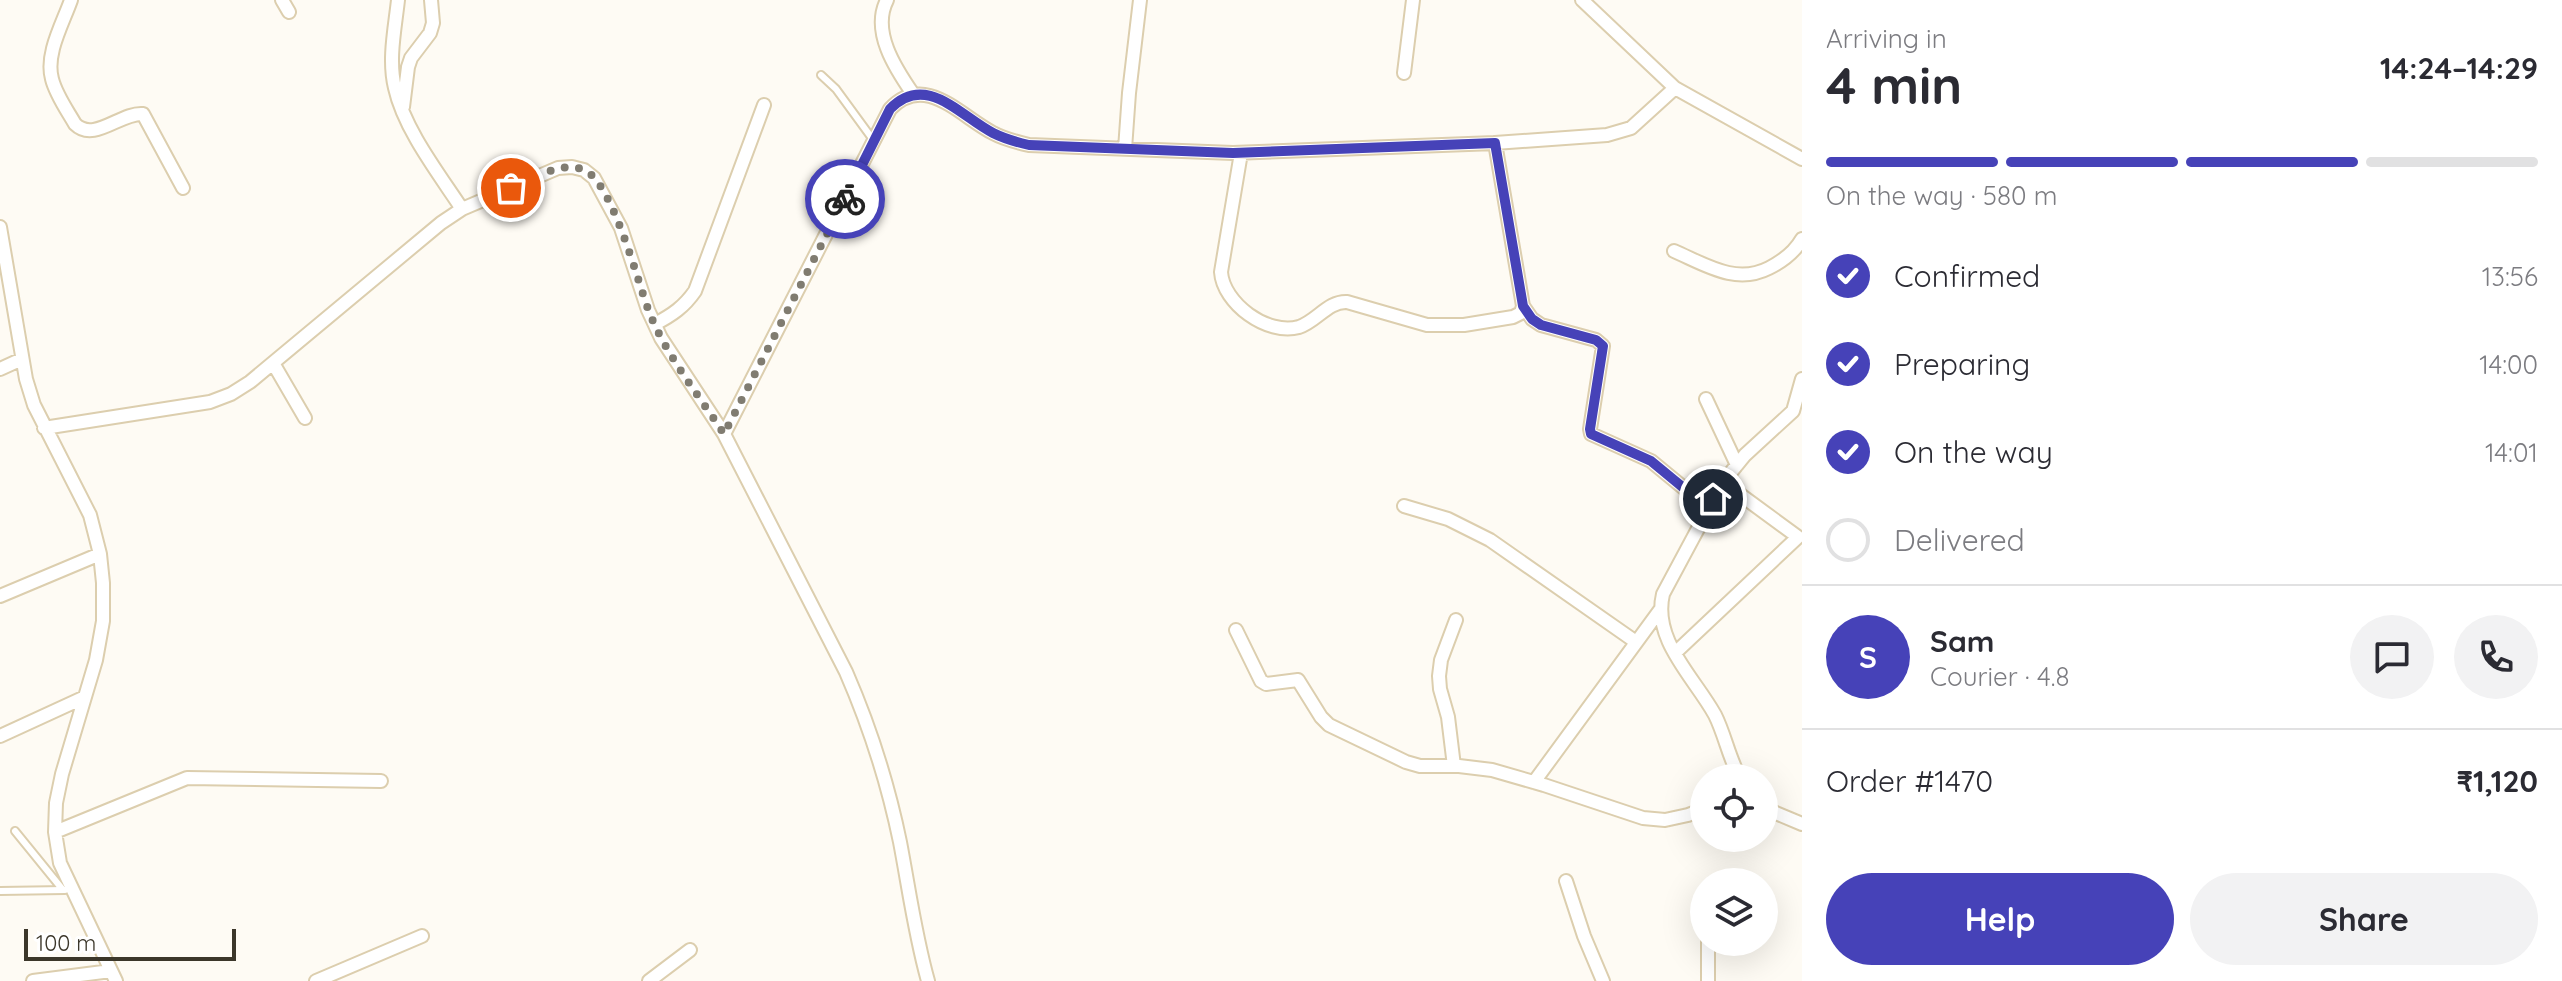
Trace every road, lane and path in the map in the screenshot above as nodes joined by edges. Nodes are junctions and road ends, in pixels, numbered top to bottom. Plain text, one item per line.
1 (71, 0) edge
2 (398, 0) edge
3 (431, 0) edge
4 (887, 0) edge
5 (1140, 0) edge
6 (1413, 0) edge
7 (1582, 0) edge
8 (1404, 73) dead end
9 (821, 75) dead end
10 (1675, 88) junction
11 (913, 94) junction
12 (764, 105) dead end
13 (403, 110) junction
14 (874, 141) junction
15 (1495, 143) junction
16 (1125, 149) junction
17 (1241, 153) junction
18 (1802, 159) edge
19 (183, 188) dead end
20 (462, 209) junction
21 (0, 227) edge
22 (1802, 239) edge
23 (1674, 251) dead end
24 (1523, 306) junction
25 (655, 324) junction
26 (22, 359) junction
27 (273, 363) junction
28 (0, 369) edge
29 (1802, 379) edge
30 (1706, 399) dead end
31 (305, 418) dead end
32 (44, 428) junction
33 (724, 434) junction
34 (1737, 465) junction
35 (1723, 482) junction
36 (1404, 506) dead end
37 (1708, 508) junction
38 (1800, 536) edge
39 (100, 554) junction
40 (0, 596) edge
41 (1660, 610) junction
42 (1456, 620) dead end
43 (1236, 630) dead end
44 (1636, 642) junction
45 (1675, 653) junction
46 (85, 697) junction
47 (0, 736) edge
48 (1734, 764) edge
49 (1454, 766) junction
50 (381, 781) dead end
51 (1534, 782) junction
52 (1690, 814) edge
53 (1778, 814) edge
54 (1802, 824) edge
55 (15, 831) dead end
56 (55, 832) junction
57 (1566, 881) dead end
58 (68, 890) junction
59 (0, 891) edge
60 (422, 936) dead end
61 (690, 950) dead end
62 (1708, 956) edge
63 (114, 976) edge
64 (33, 981) edge
65 (316, 981) edge
66 (649, 981) edge
67 (928, 981) edge
68 (1603, 981) edge
69 (1708, 981) edge

1 - 19 street
2 - 13 street
3 - 13 street
4 - 11 street
5 - 16 street
6 - 8 street
7 - 10 street
9 - 14 lane
10 - 15 street
10 - 18 street
11 - 14 street
11 - 16 street
12 - 25 street
13 - 20 street
14 - 33 street
15 - 17 street
15 - 24 street
16 - 17 street
17 - 24 street
20 - 25 street
20 - 27 street
21 - 26 street
22 - 23 street
24 - 37 street
25 - 33 street
26 - 28 street
26 - 32 street
27 - 31 street
27 - 32 street
29 - 34 street
30 - 34 street
32 - 39 street
33 - 67 street
34 - 35 street
35 - 37 street
35 - 38 street
36 - 44 street
37 - 41 street
38 - 45 street
39 - 40 street
39 - 46 street
41 - 44 street
41 - 45 street
42 - 49 street
43 - 49 street
44 - 51 street
45 - 48 street
46 - 47 street
46 - 56 street
49 - 51 street
50 - 56 street
51 - 52 street
53 - 54 street
55 - 58 lane
56 - 58 street
57 - 68 street
58 - 59 lane
58 - 63 street
60 - 65 street
61 - 66 street
62 - 69 street
63 - 64 street

